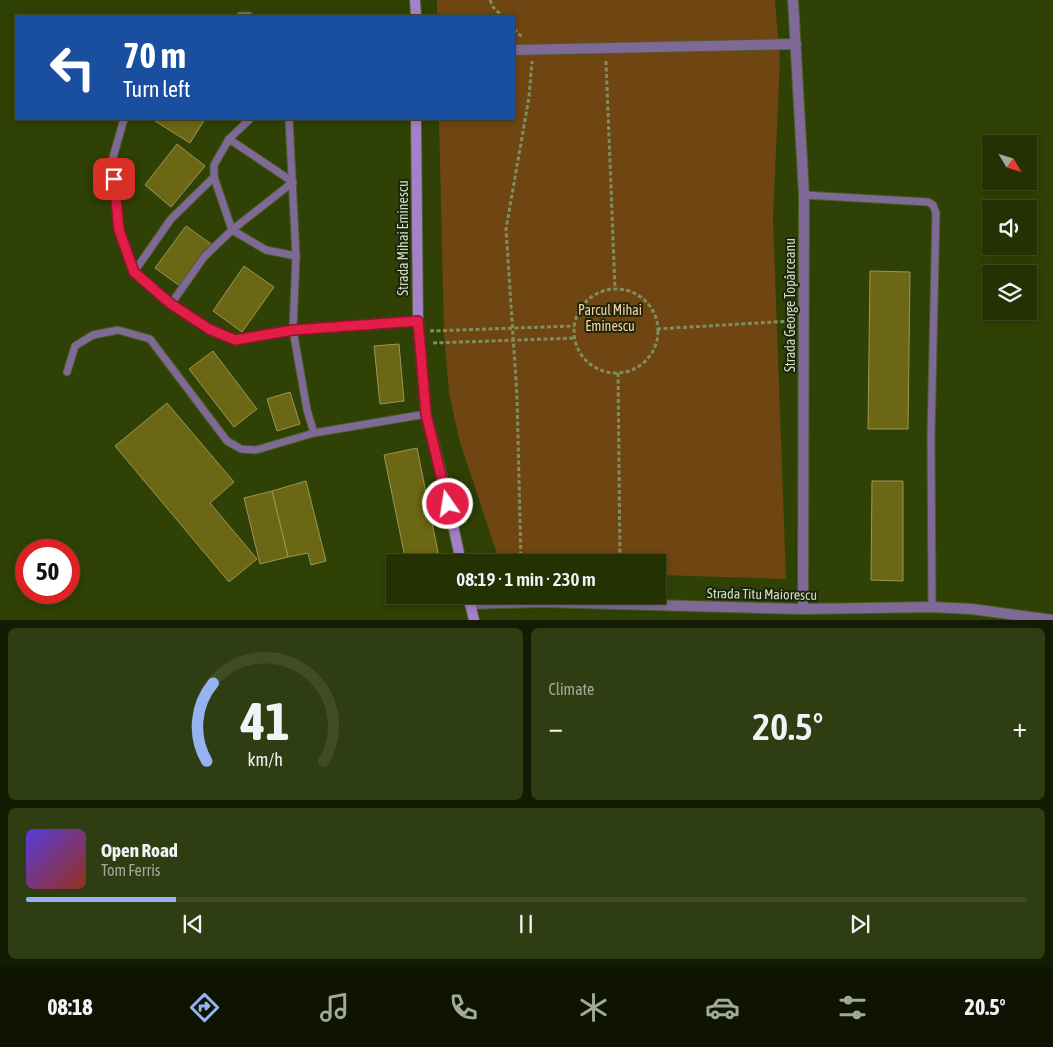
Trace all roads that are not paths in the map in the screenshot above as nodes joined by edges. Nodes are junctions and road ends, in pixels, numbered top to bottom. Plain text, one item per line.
1 (415, 0) edge
2 (793, 0) edge
3 (416, 15) edge
4 (796, 44) junction
5 (515, 50) edge
6 (124, 120) edge
7 (248, 120) edge
8 (289, 120) edge
9 (416, 120) edge
10 (229, 139) junction
11 (214, 177) junction
12 (293, 182) junction
13 (804, 195) junction
14 (232, 230) junction
15 (296, 256) junction
16 (134, 272) junction
17 (171, 304) junction
18 (418, 326) junction
19 (293, 330) junction
20 (68, 372) dead end
21 (426, 414) junction
22 (314, 433) junction
23 (459, 554) edge
24 (470, 604) edge
25 (606, 604) edge
26 (932, 607) junction
27 (803, 610) junction
28 (855, 614) edge
29 (474, 620) edge
30 (1053, 620) edge

1 - 3 main road
2 - 4 street, Strada George Topârceanu
4 - 5 street
4 - 13 street, Strada George Topârceanu
6 - 16 lane
7 - 10 lane
8 - 12 lane
9 - 18 main road, Strada Mihai Eminescu
10 - 11 lane
10 - 12 lane
11 - 14 lane
11 - 16 lane
12 - 14 lane
12 - 15 lane
13 - 26 lane
13 - 27 street, Strada George Topârceanu
14 - 15 lane
14 - 17 lane
15 - 19 lane
16 - 17 lane
17 - 19 lane
18 - 19 lane
18 - 21 main road, Strada Mihai Eminescu
19 - 22 lane
20 - 22 lane
21 - 22 lane
21 - 23 main road, Strada Mihai Eminescu
24 - 29 main road
25 - 27 street, Strada Titu Maiorescu
26 - 28 street, Strada Titu Maiorescu
26 - 30 street, Strada Titu Maiorescu
27 - 28 street, Strada Titu Maiorescu

